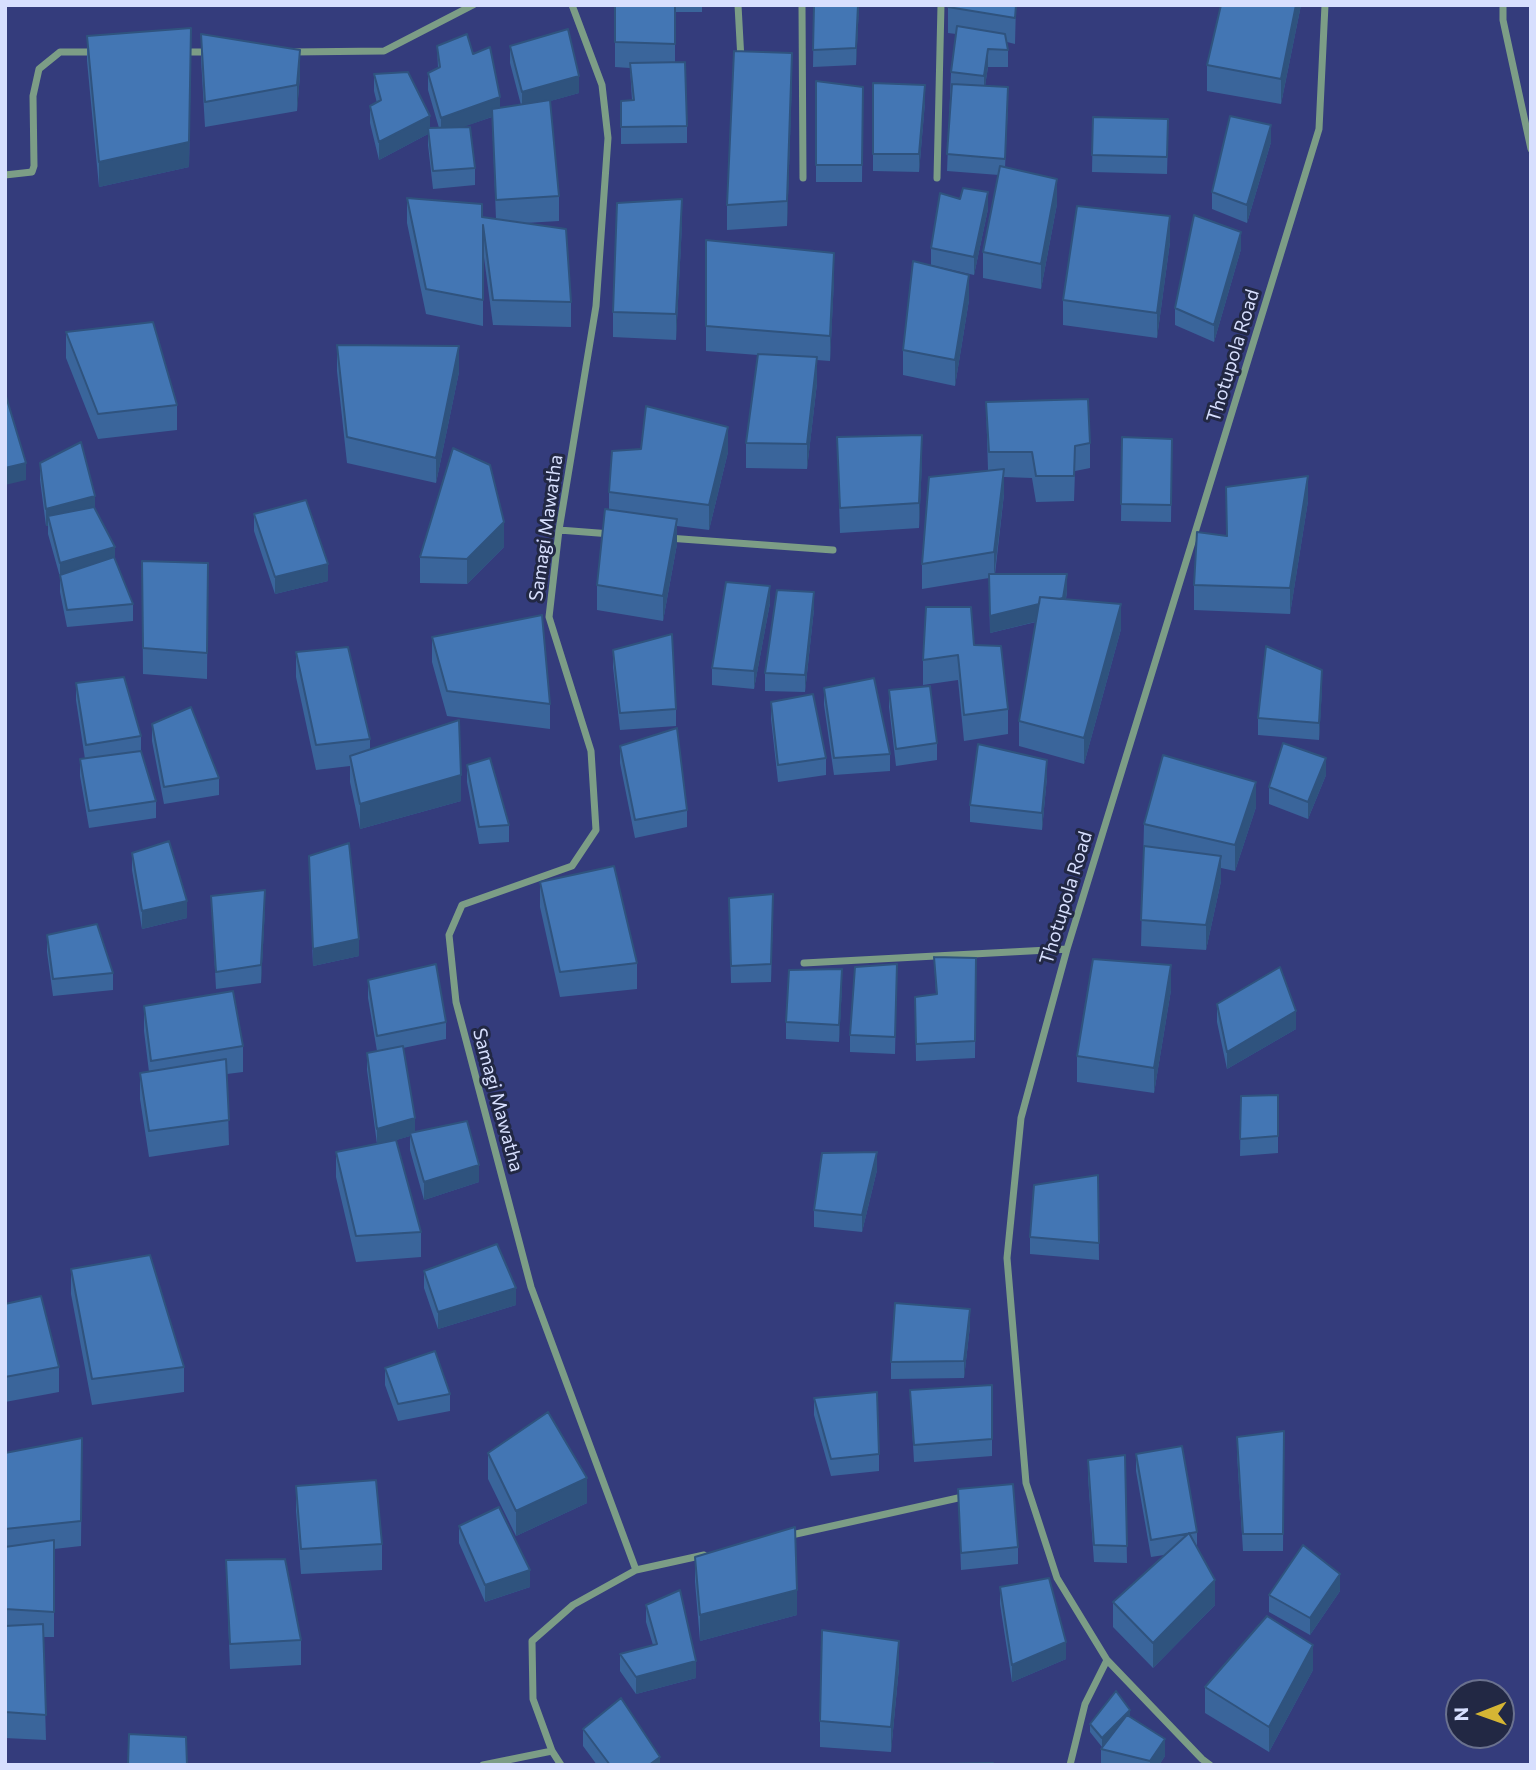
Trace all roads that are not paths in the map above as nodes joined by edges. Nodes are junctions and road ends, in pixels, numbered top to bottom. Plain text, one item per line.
1 (473, 5) edge
2 (572, 5) edge
3 (738, 5) edge
4 (802, 5) edge
5 (941, 5) edge
6 (1325, 5) edge
7 (1503, 5) edge
8 (101, 52) edge
9 (168, 52) edge
10 (222, 52) edge
11 (290, 52) edge
12 (741, 67) edge
13 (1531, 149) edge
14 (5, 175) edge
15 (803, 178) dead end
16 (937, 178) dead end
17 (559, 530) junction
18 (617, 534) edge
19 (657, 537) edge
20 (833, 550) dead end
21 (1067, 948) junction
22 (804, 963) dead end
23 (1026, 1483) junction
24 (1012, 1486) edge
25 (972, 1495) edge
26 (784, 1537) edge
27 (717, 1552) edge
28 (636, 1570) junction
29 (1107, 1660) junction
30 (552, 1751) junction
31 (483, 1765) edge
32 (561, 1765) edge
33 (1070, 1765) edge
34 (1210, 1765) edge

1 - 11 street
2 - 17 street, Samagi Mawatha
3 - 12 street
4 - 15 street
5 - 16 street
6 - 21 street, Thotupola Road
7 - 13 street
8 - 14 street
9 - 10 street
17 - 18 street
17 - 28 street, Samagi Mawatha
19 - 20 street
21 - 22 street
21 - 23 street, Thotupola Road
23 - 24 street
23 - 29 street, Thotupola Road
25 - 26 street
27 - 28 street
28 - 30 street
29 - 33 street
29 - 34 street, Thotupola Road
30 - 31 street
30 - 32 street

